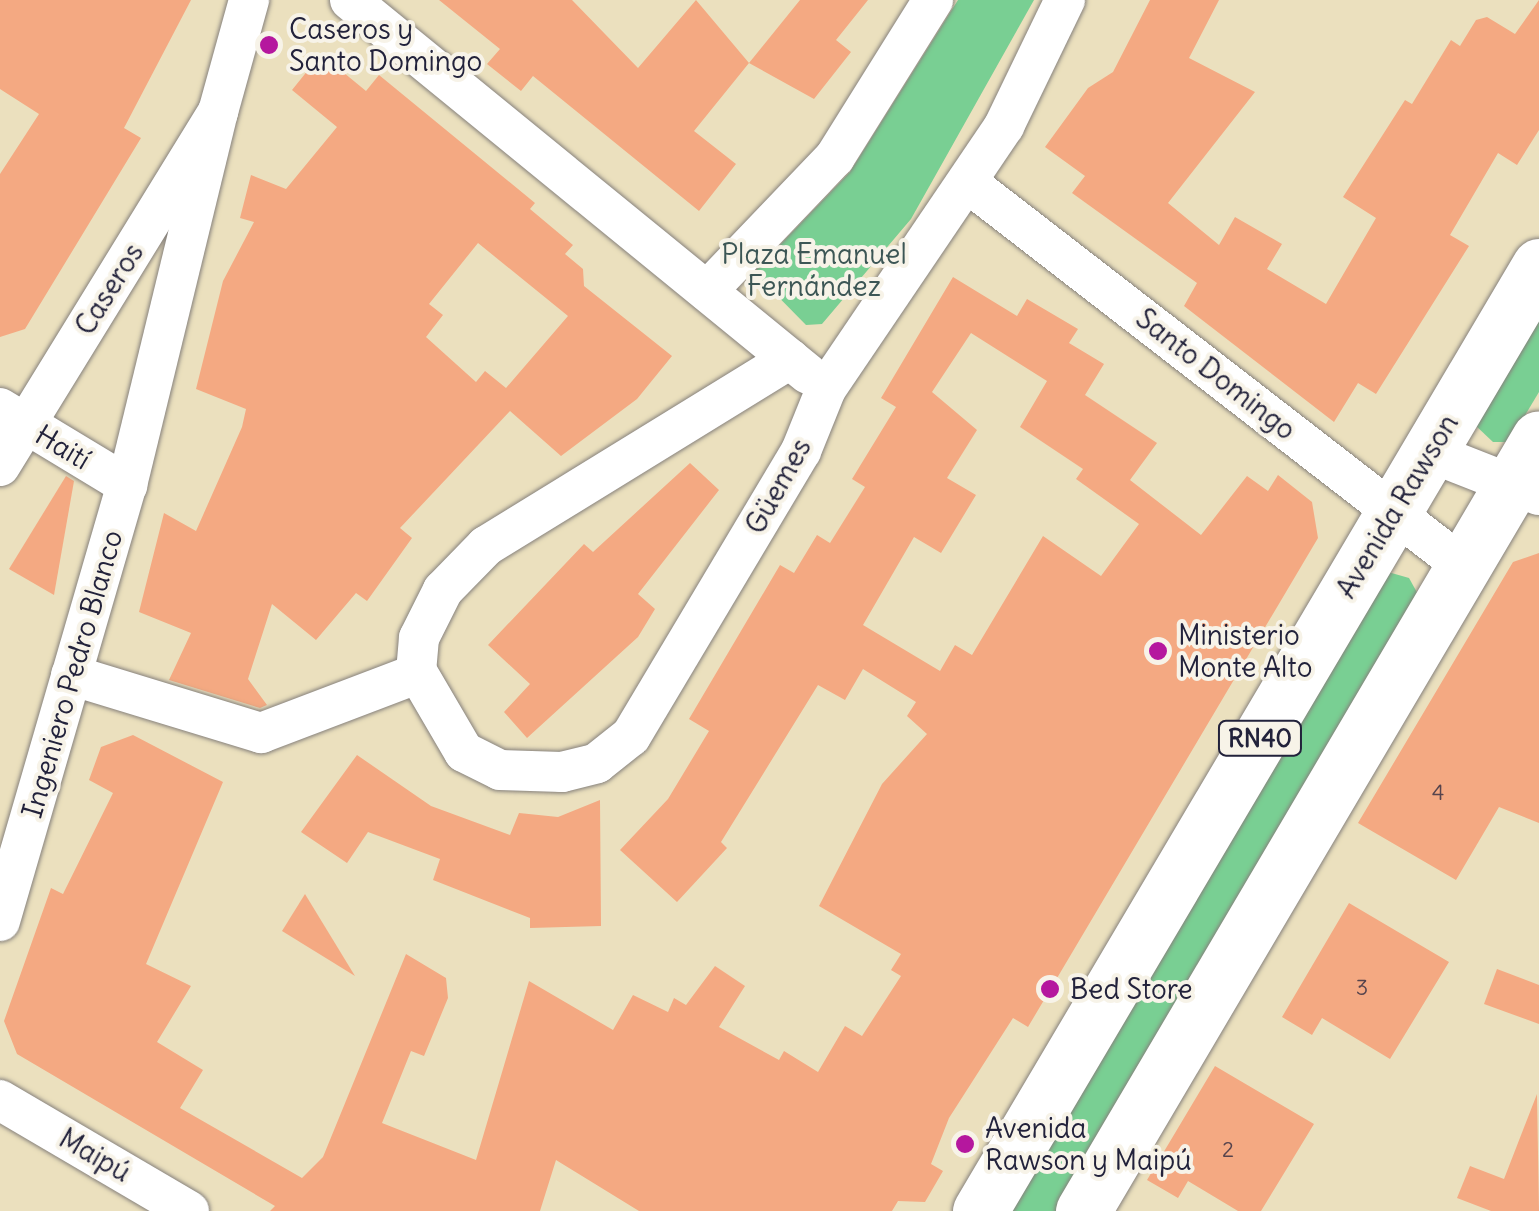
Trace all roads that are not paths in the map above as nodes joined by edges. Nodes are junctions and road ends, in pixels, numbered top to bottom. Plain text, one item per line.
1 (249, 0) edge
2 (350, 0) edge
3 (933, 0) edge
4 (1065, 0) edge
5 (218, 112) junction
6 (968, 184) junction
7 (1539, 266) edge
8 (706, 291) junction
9 (790, 360) junction
10 (826, 390) junction
11 (13, 416) edge
12 (1539, 438) edge
13 (1428, 452) junction
14 (0, 466) edge
15 (127, 486) junction
16 (1525, 490) edge
17 (1394, 512) junction
18 (1464, 566) junction
19 (416, 674) junction
20 (71, 676) junction
21 (0, 921) edge
22 (0, 1100) edge
23 (190, 1211) edge
24 (980, 1211) edge
25 (1083, 1211) edge

1 - 5 street, Caseros
2 - 8 street
3 - 8 street
4 - 6 street, Güemes
5 - 11 street, Caseros
5 - 15 street, Caseros
6 - 10 street, Güemes
6 - 17 street, Santo Domingo
7 - 13 main road, Avenida Rawson / RN40
8 - 9 street
9 - 10 street
9 - 19 street
10 - 19 street, Güemes
11 - 14 street, Caseros
11 - 15 street, Haití
12 - 16 main road, RN40
13 - 16 street
13 - 17 main road, Avenida Rawson / RN40
15 - 20 street, Ingeniero Pedro Blanco
16 - 18 main road, RN40
17 - 18 street, Santo Domingo
17 - 24 main road, Avenida Rawson / RN40
18 - 25 main road, RN40
19 - 20 street
20 - 21 street, Ingeniero Pedro Blanco
22 - 23 street, Maipú

